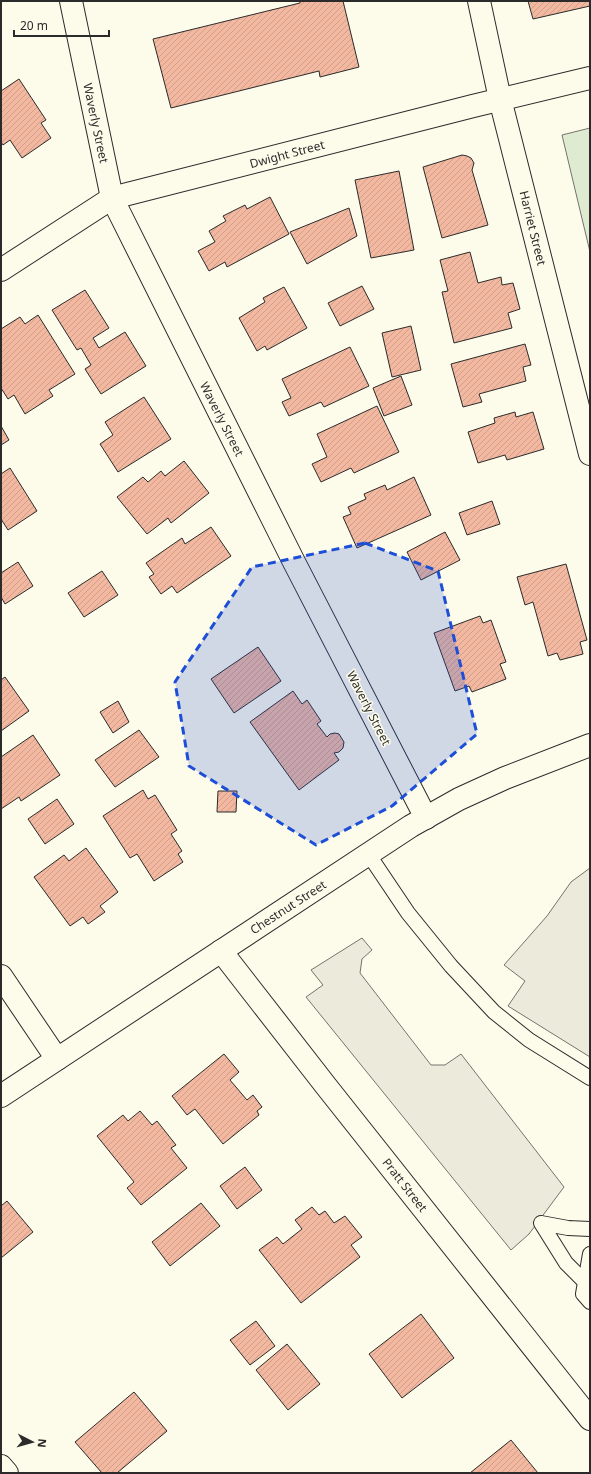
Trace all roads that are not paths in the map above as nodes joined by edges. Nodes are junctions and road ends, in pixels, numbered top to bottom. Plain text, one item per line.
1 (71, 1) edge
2 (479, 1) edge
3 (590, 78) edge
4 (500, 99) junction
5 (112, 198) junction
6 (1, 270) edge
7 (590, 454) edge
8 (590, 745) edge
9 (426, 818) junction
10 (369, 855) junction
11 (222, 951) junction
12 (1, 976) edge
13 (57, 1059) junction
14 (590, 1078) edge
15 (1, 1096) edge
16 (590, 1229) edge
17 (590, 1254) edge
18 (585, 1282) junction
19 (590, 1302) edge
20 (590, 1419) edge
21 (1, 1466) edge
22 (7, 1473) edge

1 - 5 street, Waverly Street
2 - 4 street, Harriet Street
3 - 4 street, Dwight Street
4 - 5 street, Dwight Street
4 - 7 street, Harriet Street
5 - 6 street, Dwight Street
5 - 9 street, Waverly Street
8 - 9 street, Chestnut Street
9 - 10 street, Chestnut Street
10 - 11 street, Chestnut Street
10 - 14 lane
11 - 13 street, Chestnut Street
11 - 20 street, Pratt Street
12 - 13 street
13 - 15 street, Chestnut Street
16 - 18 lane
17 - 18 lane
18 - 19 lane
21 - 22 street

